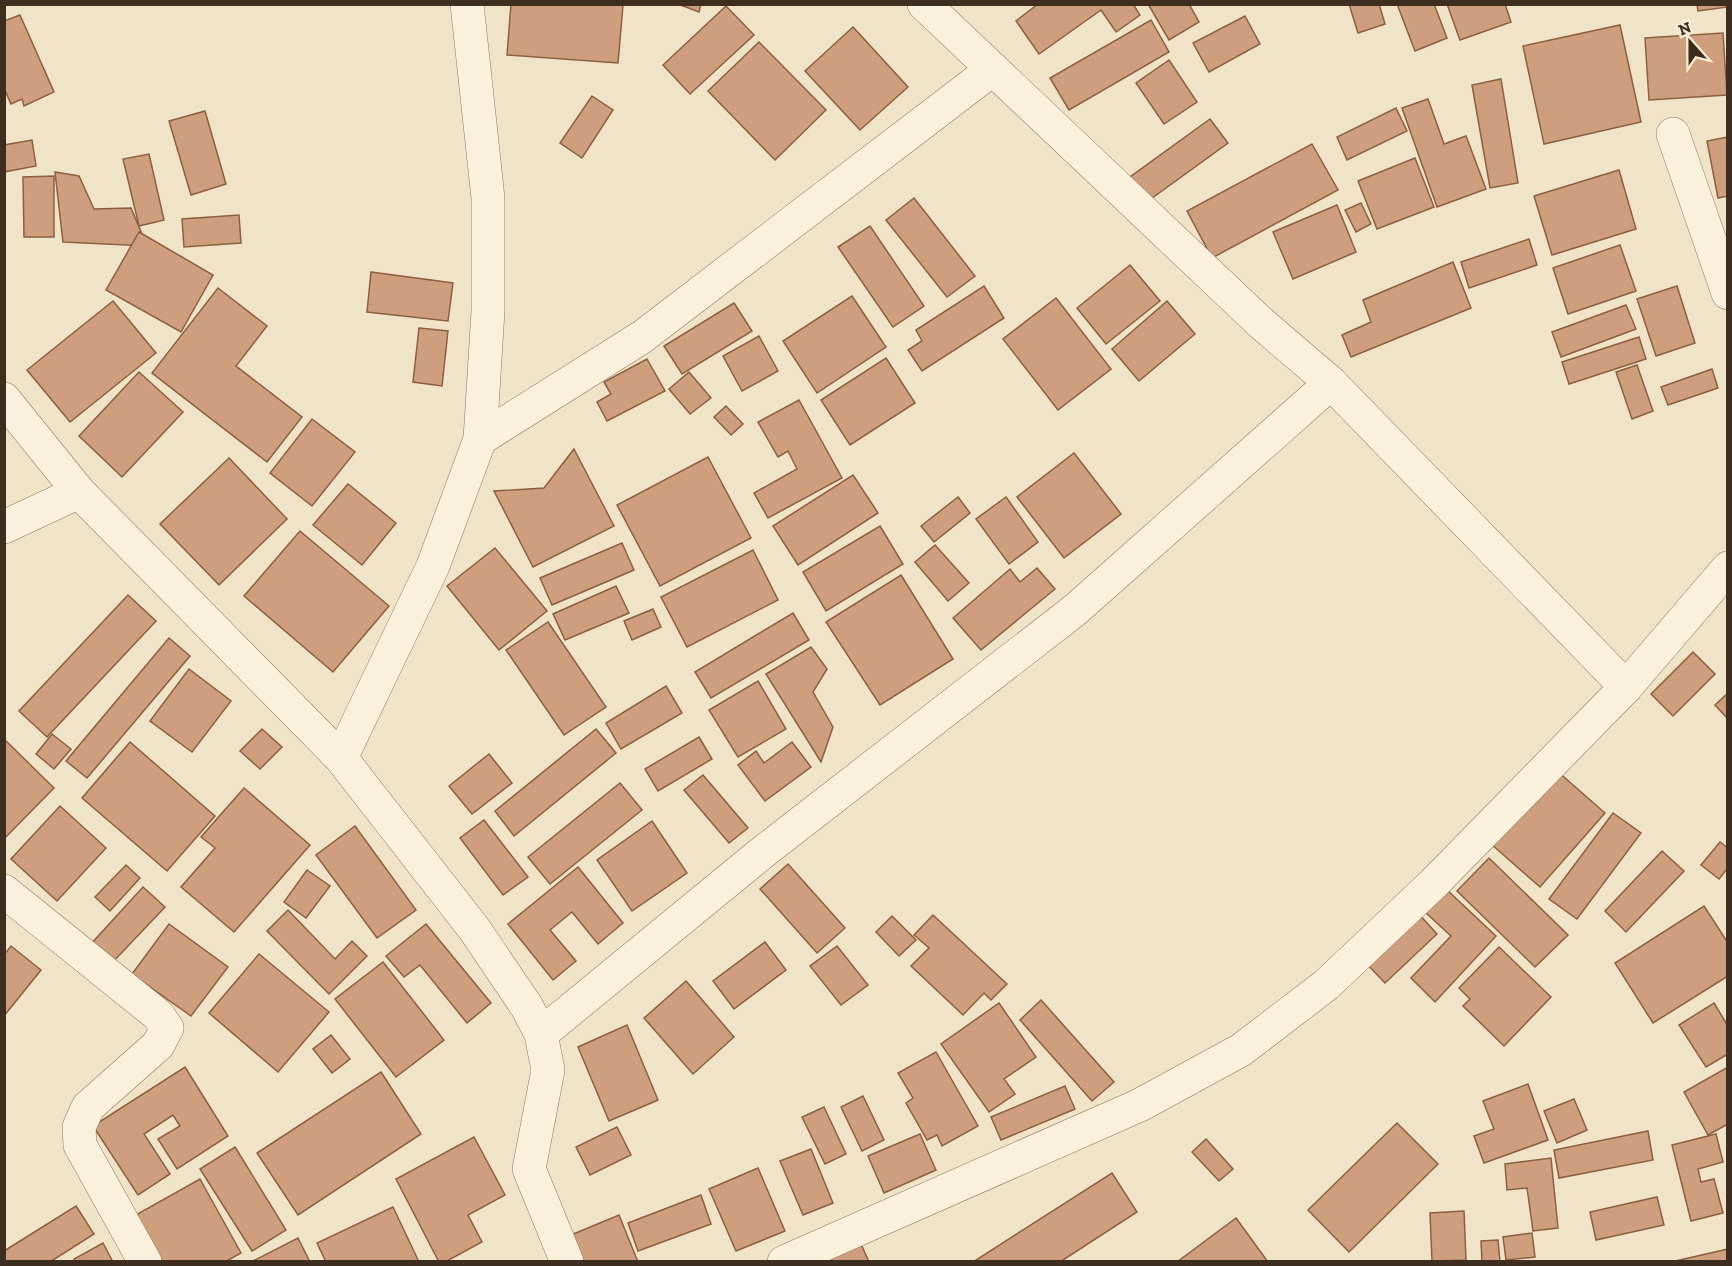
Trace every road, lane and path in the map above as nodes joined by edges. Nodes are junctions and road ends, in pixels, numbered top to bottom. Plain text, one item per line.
1 (467, 4) edge
2 (924, 4) edge
3 (993, 69) junction
4 (1673, 134) dead end
5 (1728, 293) edge
6 (1331, 383) junction
7 (4, 399) edge
8 (480, 439) junction
9 (79, 492) junction
10 (4, 527) edge
11 (1728, 568) edge
12 (1626, 687) junction
13 (341, 758) junction
14 (4, 891) edge
15 (541, 1034) junction
16 (145, 1262) edge
17 (567, 1262) edge
18 (784, 1262) edge

1 - 8 street
2 - 3 street
3 - 6 street
3 - 8 street
4 - 5 street
6 - 12 street
6 - 15 street
7 - 9 street
8 - 13 street
9 - 10 street
9 - 13 street
11 - 12 street
12 - 18 street
13 - 15 street
14 - 16 street
15 - 17 street

